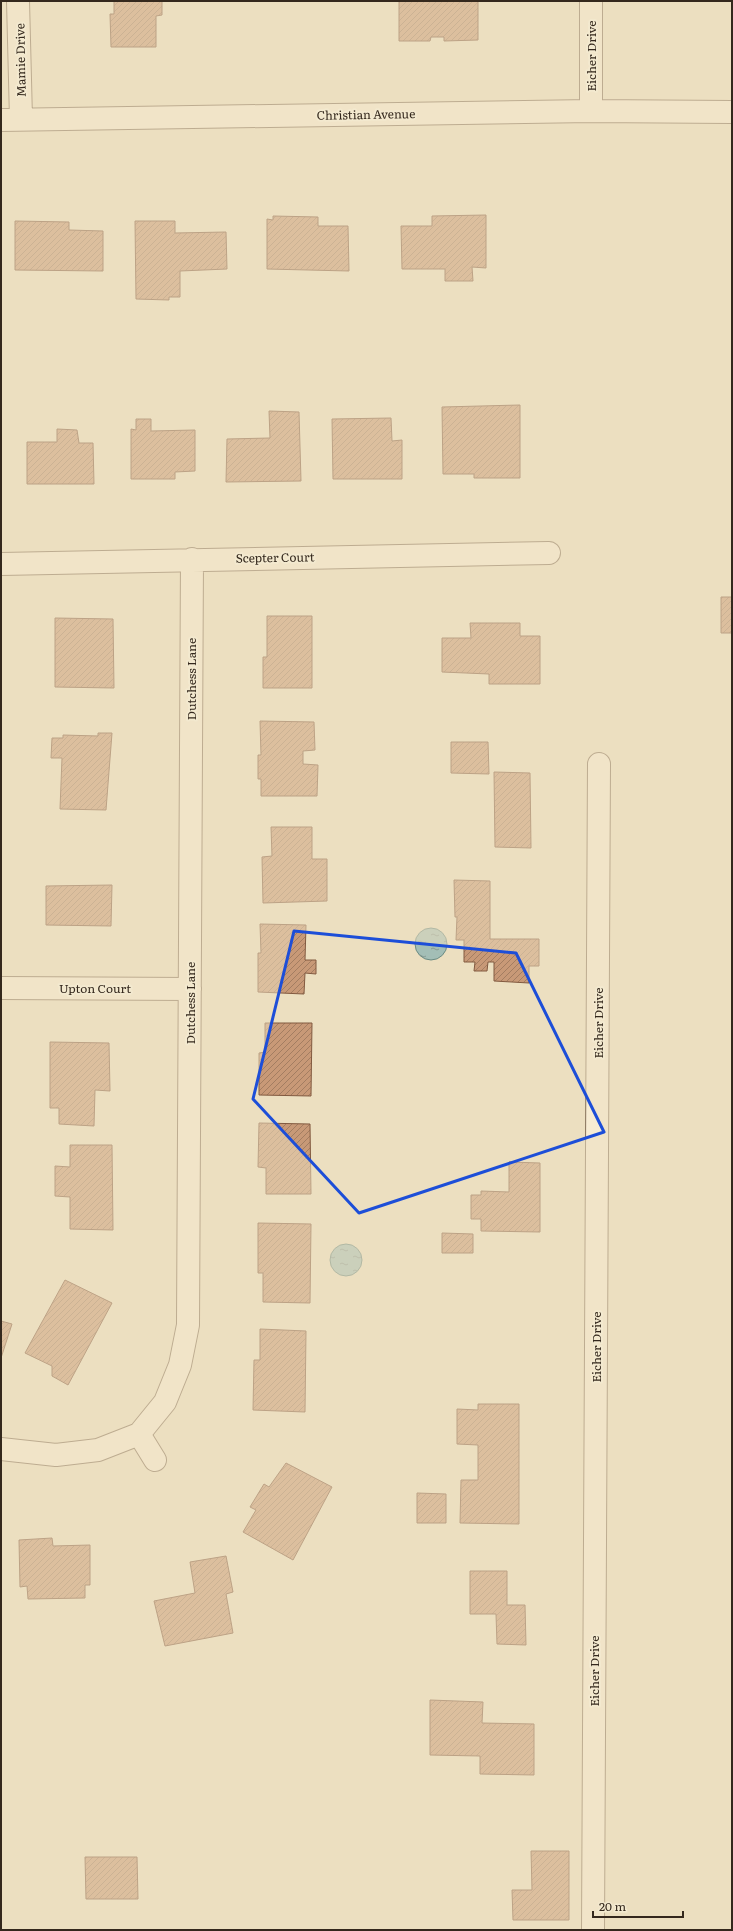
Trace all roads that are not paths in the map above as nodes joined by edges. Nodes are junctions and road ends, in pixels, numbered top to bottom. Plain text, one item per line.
1 (18, 1) edge
2 (591, 1) edge
3 (591, 111) junction
4 (732, 112) edge
5 (11, 120) edge
6 (549, 552) dead end
7 (192, 559) junction
8 (1, 564) edge
9 (599, 764) dead end
10 (1, 988) edge
11 (190, 989) junction
12 (139, 1434) junction
13 (1, 1449) edge
14 (155, 1460) dead end
15 (593, 1930) edge

1 - 5 street, Mamie Drive
2 - 3 street, Eicher Drive
3 - 4 street, Christian Avenue
3 - 5 street, Christian Avenue
6 - 7 street, Scepter Court
7 - 8 street, Scepter Court
7 - 11 street, Dutchess Lane
9 - 15 street, Eicher Drive
10 - 11 street, Upton Court
11 - 12 street, Dutchess Lane
12 - 13 street
12 - 14 street

